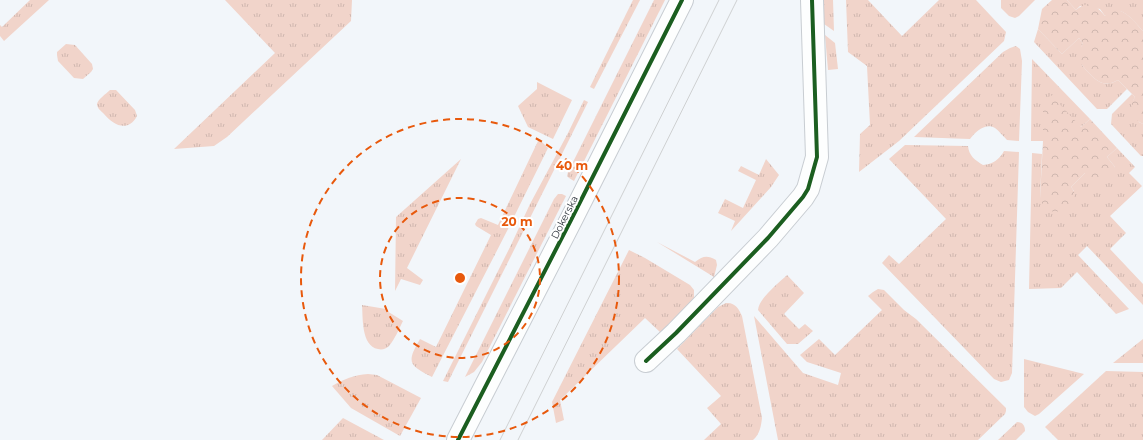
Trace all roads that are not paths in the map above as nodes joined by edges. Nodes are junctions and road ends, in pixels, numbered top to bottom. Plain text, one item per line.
1 (682, 0) edge
2 (812, 0) edge
3 (646, 361) dead end
4 (458, 440) edge

1 - 4 street, Dokerska
2 - 3 street

